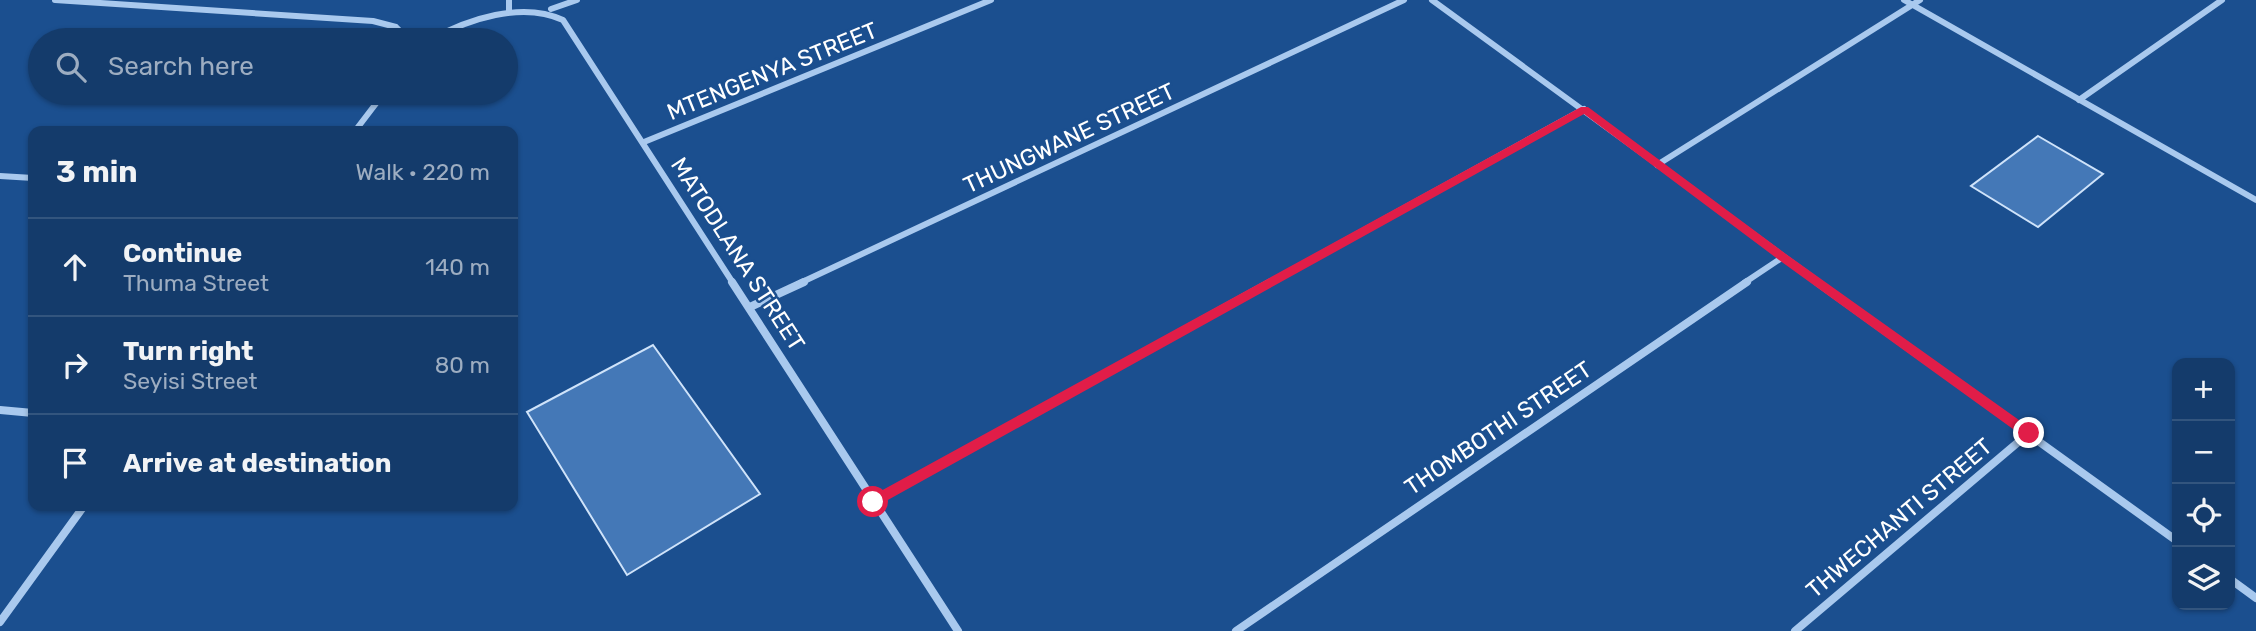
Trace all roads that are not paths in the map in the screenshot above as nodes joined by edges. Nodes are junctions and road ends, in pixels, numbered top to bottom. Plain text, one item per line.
1 (55, 0) edge
2 (509, 0) edge
3 (577, 0) edge
4 (991, 0) edge
5 (1404, 0) edge
6 (1432, 0) edge
7 (1903, 0) edge
8 (1920, 0) edge
9 (2222, 0) edge
10 (1912, 5) junction
11 (551, 9) junction
12 (509, 11) junction
13 (397, 28) edge
14 (453, 28) edge
15 (2079, 100) junction
16 (375, 105) edge
17 (1584, 109) junction
18 (359, 126) edge
19 (643, 142) junction
20 (1657, 164) junction
21 (0, 176) edge
22 (28, 178) edge
23 (2256, 200) edge
24 (1783, 257) junction
25 (750, 307) junction
26 (0, 410) edge
27 (28, 413) edge
28 (2029, 433) junction
29 (873, 502) junction
30 (80, 511) edge
31 (2172, 537) edge
32 (2235, 583) edge
33 (2256, 598) edge
34 (0, 622) edge
35 (958, 631) edge
36 (1236, 631) edge
37 (1795, 631) edge

1 - 13 street
2 - 12 street
3 - 11 street
4 - 19 street, MTENGENYA STREET
5 - 25 street, THUNGWANE STREET
6 - 17 street
7 - 10 street
8 - 10 street
9 - 15 street
10 - 15 street
10 - 20 street
11 - 12 street
11 - 19 street, MATODLANA STREET
12 - 14 street
15 - 23 street
16 - 18 street
17 - 20 street
17 - 29 street
19 - 25 street, MATODLANA STREET
20 - 24 street
21 - 22 street
24 - 28 street
24 - 36 street, THOMBOTHI STREET
25 - 29 street, MATODLANA STREET
26 - 27 street
28 - 31 street
28 - 37 street, THWECHANTI STREET
29 - 35 street, MATODLANA STREET
30 - 34 street
32 - 33 street

